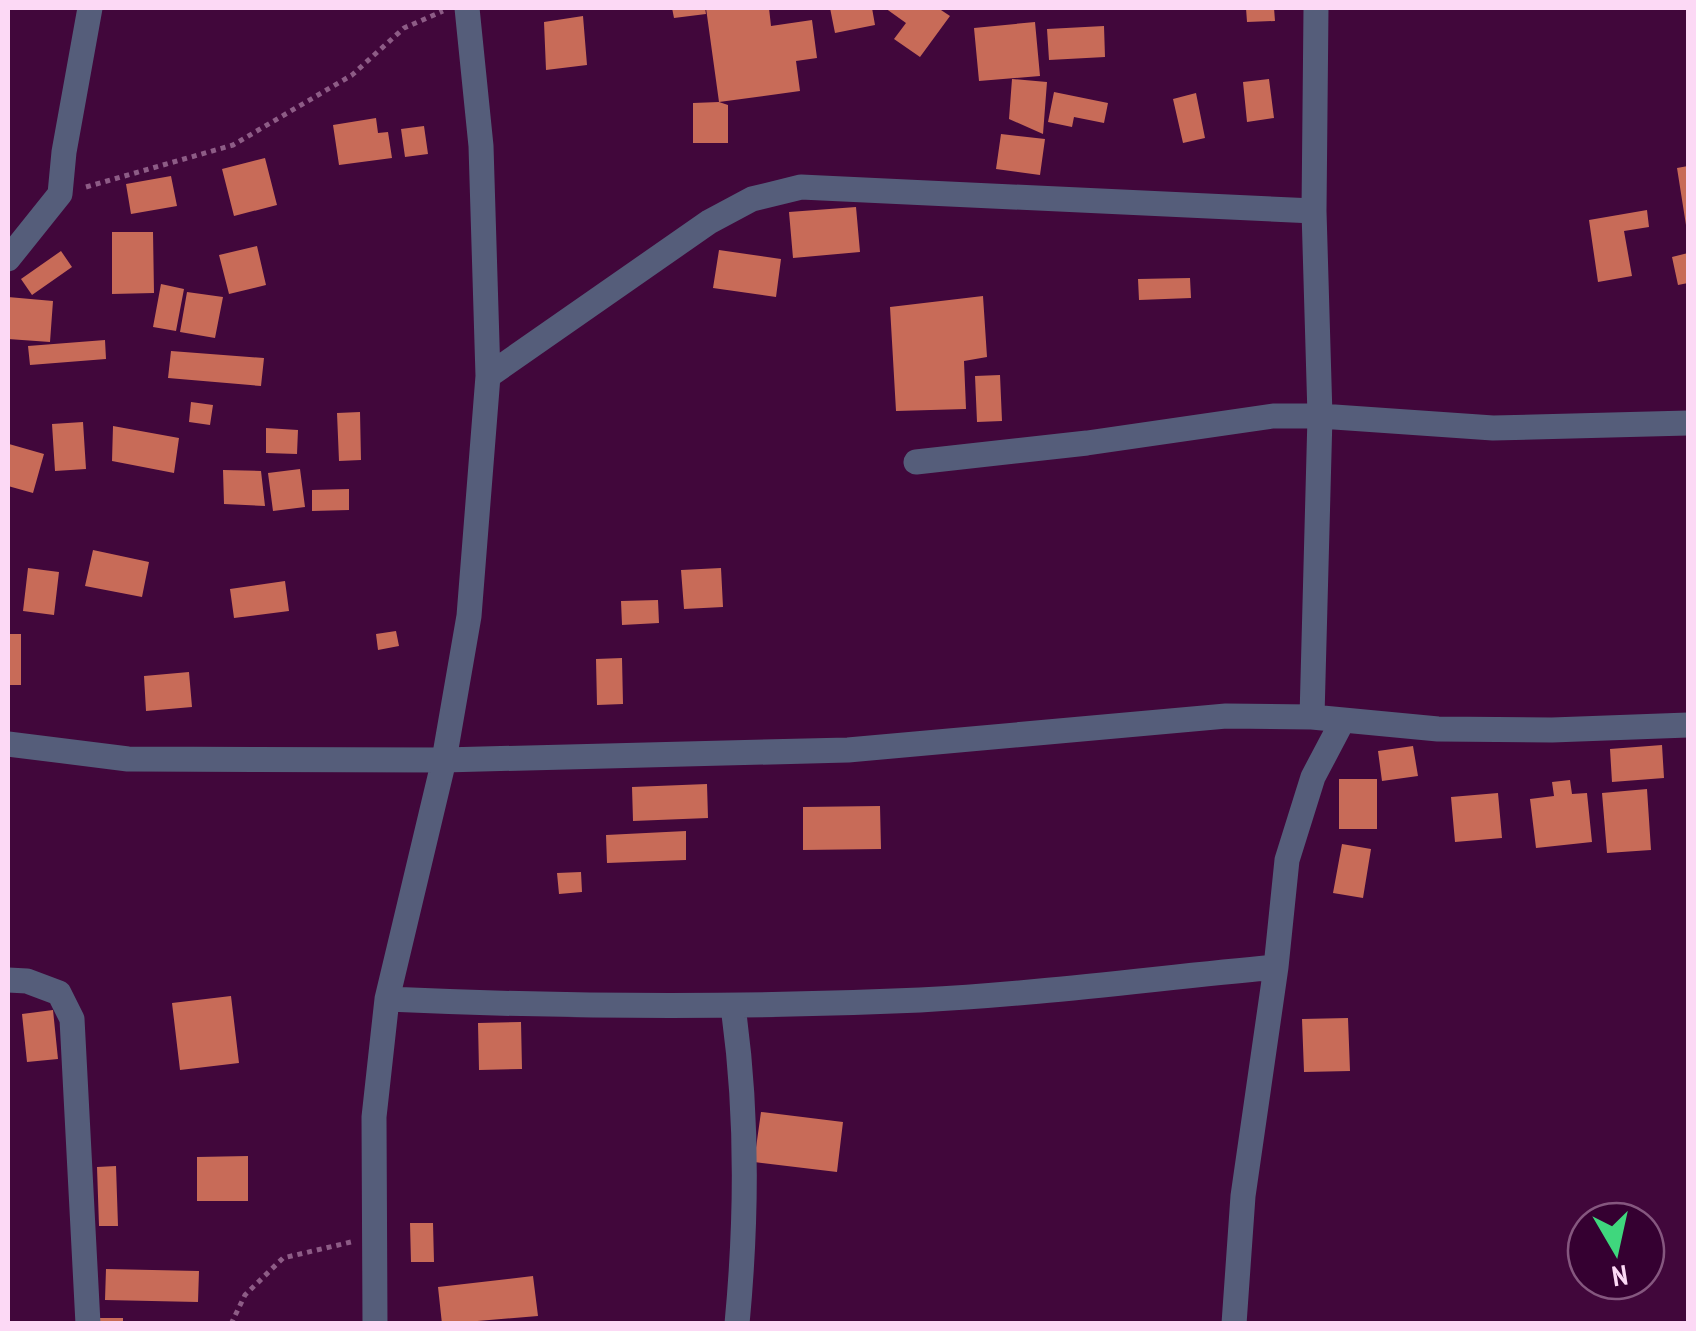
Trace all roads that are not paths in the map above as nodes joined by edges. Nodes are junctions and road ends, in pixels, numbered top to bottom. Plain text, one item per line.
1 (90, 8) edge
2 (467, 8) edge
3 (1316, 8) edge
4 (1314, 211) junction
5 (8, 259) edge
6 (488, 376) junction
7 (1320, 416) junction
8 (1688, 423) edge
9 (916, 462) dead end
10 (1312, 717) junction
11 (1342, 722) junction
12 (1688, 724) edge
13 (8, 744) edge
14 (444, 760) junction
15 (1276, 968) junction
16 (8, 980) edge
17 (387, 999) junction
18 (733, 1007) junction
19 (88, 1324) edge
20 (375, 1324) edge
21 (737, 1324) edge
22 (1234, 1324) edge

1 - 5 street
2 - 6 street
3 - 4 street
4 - 6 street
4 - 7 street
6 - 14 street
7 - 8 street
7 - 9 street
7 - 10 street
10 - 11 street
10 - 14 street
11 - 12 street
11 - 15 street
13 - 14 street
14 - 17 street
15 - 18 street
15 - 22 street
16 - 19 street
17 - 18 street
17 - 20 street
18 - 21 street

